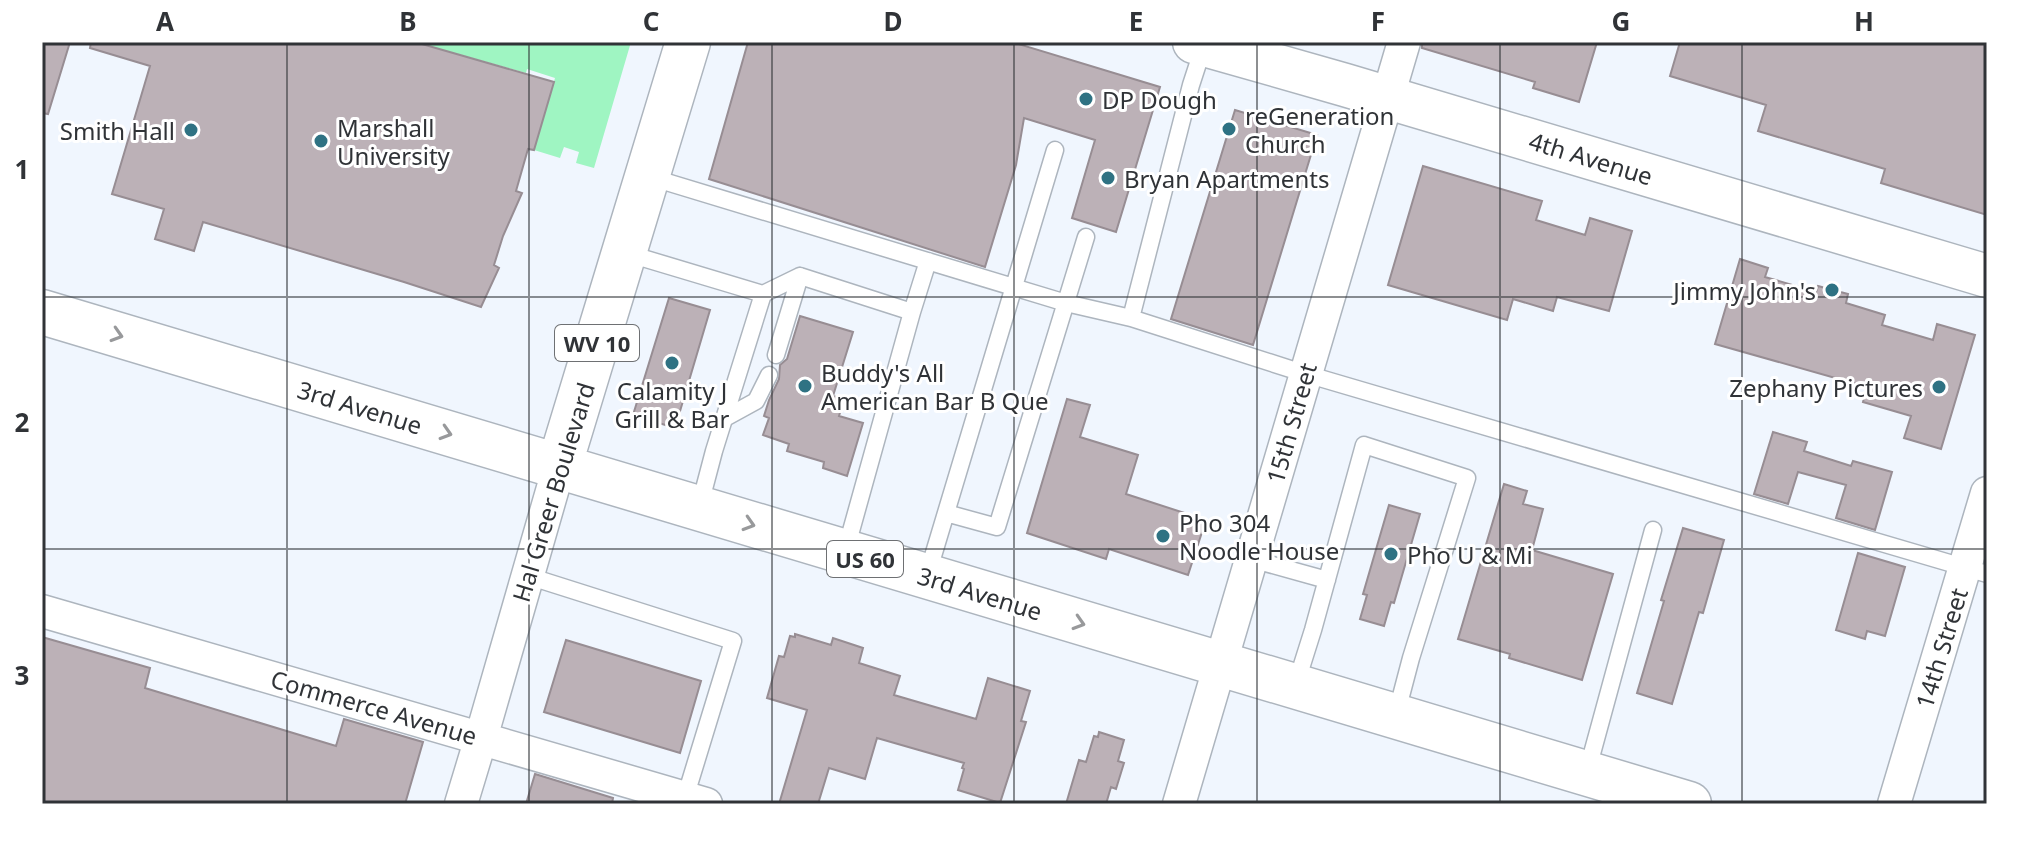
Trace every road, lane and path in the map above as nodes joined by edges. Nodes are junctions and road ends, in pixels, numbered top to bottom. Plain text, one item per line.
1 (688, 42) edge
2 (1404, 42) edge
3 (1201, 43) edge
4 (1388, 97) junction
5 (1055, 150) dead end
6 (648, 177) junction
7 (1086, 237) dead end
8 (625, 253) junction
9 (928, 261) junction
10 (800, 276) junction
11 (1987, 276) edge
12 (1014, 286) junction
13 (763, 294) junction
14 (1066, 303) junction
15 (42, 312) edge
16 (912, 312) junction
17 (1131, 318) junction
18 (776, 355) dead end
19 (1306, 374) junction
20 (769, 375) dead end
21 (725, 418) junction
22 (559, 467) junction
23 (1987, 493) edge
24 (699, 509) junction
25 (946, 513) junction
26 (1653, 530) dead end
27 (845, 553) junction
28 (1251, 559) junction
29 (1976, 571) edge
30 (528, 576) junction
31 (927, 578) junction
32 (1327, 580) junction
33 (42, 611) edge
34 (1220, 664) junction
35 (1295, 687) junction
36 (1395, 717) junction
37 (481, 738) junction
38 (1587, 774) junction
39 (696, 801) edge
40 (461, 804) edge
41 (1179, 804) edge
42 (1689, 804) edge
43 (1894, 804) edge

1 - 6 main road, Hal Greer Boulevard / WV 10
2 - 4 street, 15th Street
3 - 4 street, 4th Avenue
3 - 17 lane
4 - 11 street, 4th Avenue
4 - 19 street, 15th Street
5 - 12 lane
6 - 8 main road, Hal Greer Boulevard / WV 10
6 - 9 lane
7 - 14 lane
8 - 13 lane
8 - 22 main road, Hal Greer Boulevard / WV 10
9 - 12 lane
9 - 16 lane
10 - 13 lane
10 - 16 lane
10 - 18 lane
12 - 14 lane
12 - 25 lane
13 - 21 lane
14 - 17 lane
14 - 25 lane
15 -> 22 main road, 3rd Avenue / US 60
16 - 27 lane
17 - 19 lane
19 - 28 street, 15th Street
19 - 29 lane
20 - 21 lane
21 - 24 lane
22 - 24 main road, 3rd Avenue / US 60
22 - 30 street, Hal Greer Boulevard
23 - 29 street, 14th Street
24 -> 27 main road, 3rd Avenue / US 60
25 - 31 lane
26 - 38 lane
27 - 31 main road, 3rd Avenue / US 60
28 - 32 lane
28 - 34 street, 15th Street
29 - 43 street, 14th Street
30 - 37 street, Hal Greer Boulevard
30 - 39 lane
31 -> 34 main road, 3rd Avenue / US 60
32 - 35 lane
32 - 36 lane
33 - 37 street, Commerce Avenue
34 - 35 main road, 3rd Avenue / US 60
34 - 41 street, 15th Street
35 - 36 main road, 3rd Avenue / US 60
36 - 38 main road, 3rd Avenue / US 60
37 - 39 street, Commerce Avenue
37 - 40 street, Hal Greer Boulevard
38 - 42 main road, 3rd Avenue / US 60

